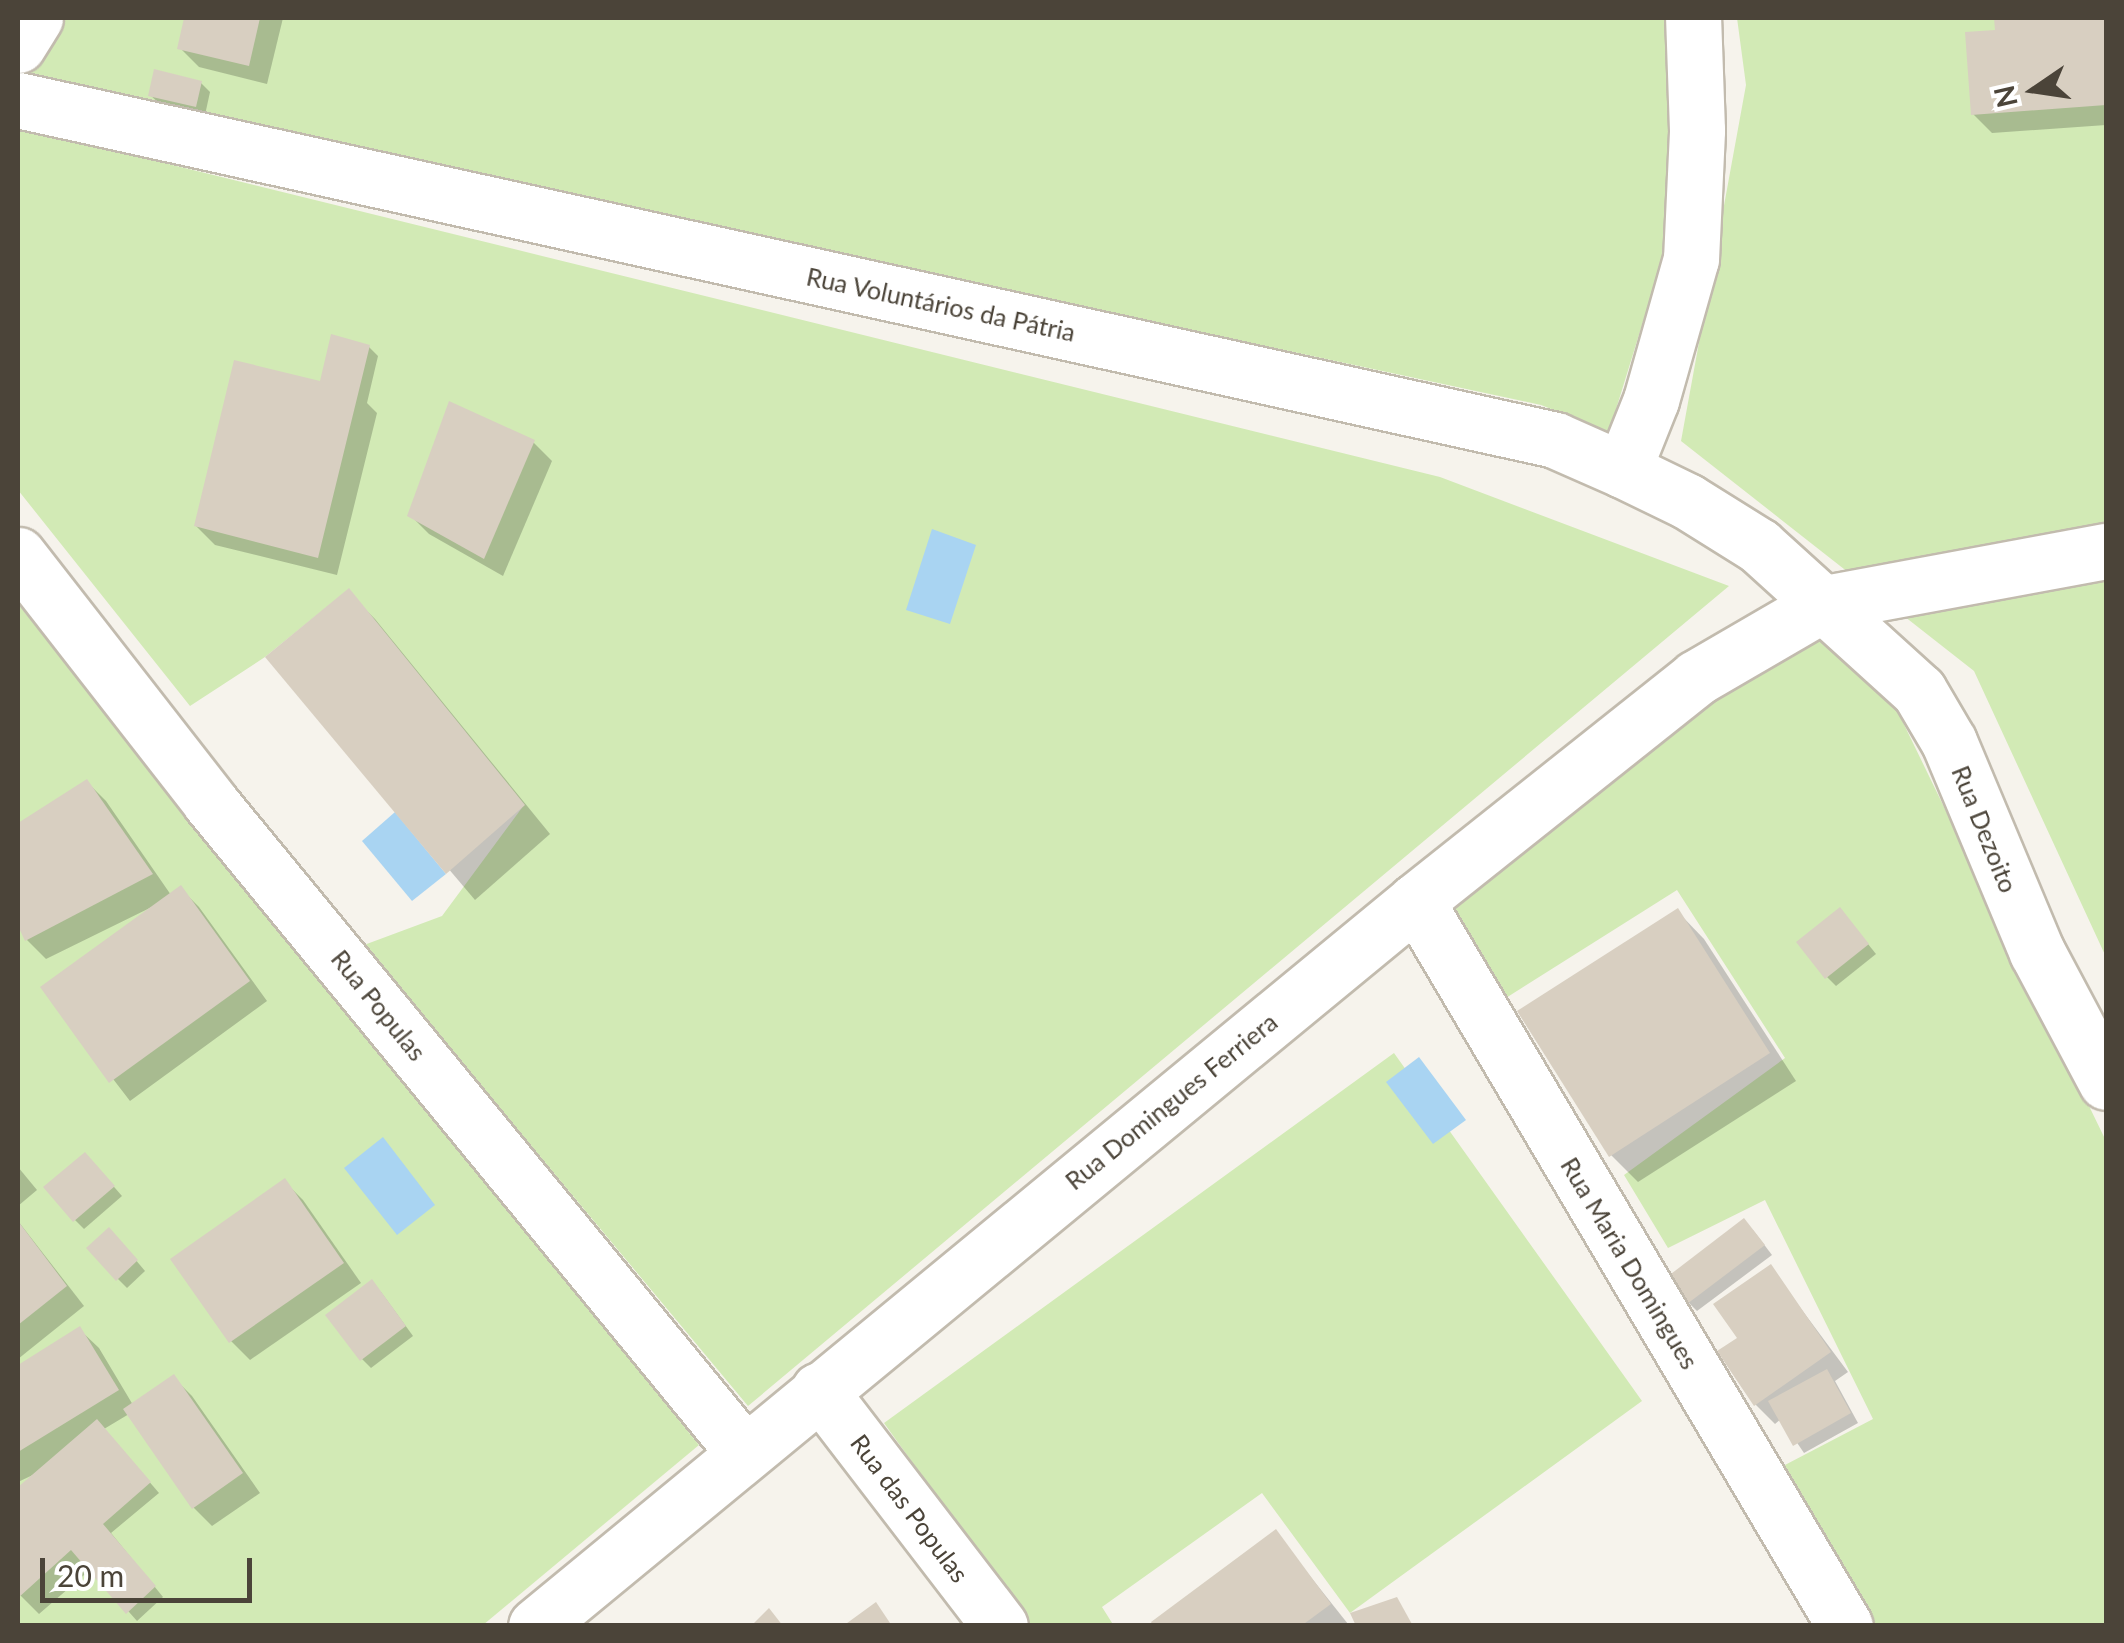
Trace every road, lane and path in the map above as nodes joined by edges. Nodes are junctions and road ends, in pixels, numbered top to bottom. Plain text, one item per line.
1 (34, 18) edge
2 (1693, 18) edge
3 (18, 44) edge
4 (18, 100) edge
5 (1622, 470) junction
6 (2106, 551) edge
7 (18, 555) edge
8 (1825, 603) junction
9 (1416, 901) junction
10 (2106, 1082) edge
11 (820, 1390) junction
12 (744, 1452) junction
13 (536, 1626) edge
14 (1000, 1626) edge
15 (1845, 1626) edge

1 - 3 street
2 - 5 street
4 - 5 street, Rua Voluntários da Pátria
5 - 8 street, Rua Voluntários da Pátria
6 - 8 street, Rua Domingues Ferriera
7 - 12 street, Rua Populas
8 - 9 street, Rua Domingues Ferriera
8 - 10 street, Rua Dezoito
9 - 11 street, Rua Domingues Ferriera
9 - 15 street, Rua Maria Domingues
11 - 12 street, Rua Domingues Ferriera
11 - 14 street, Rua das Populas
12 - 13 street, Rua Domingues Ferriera

